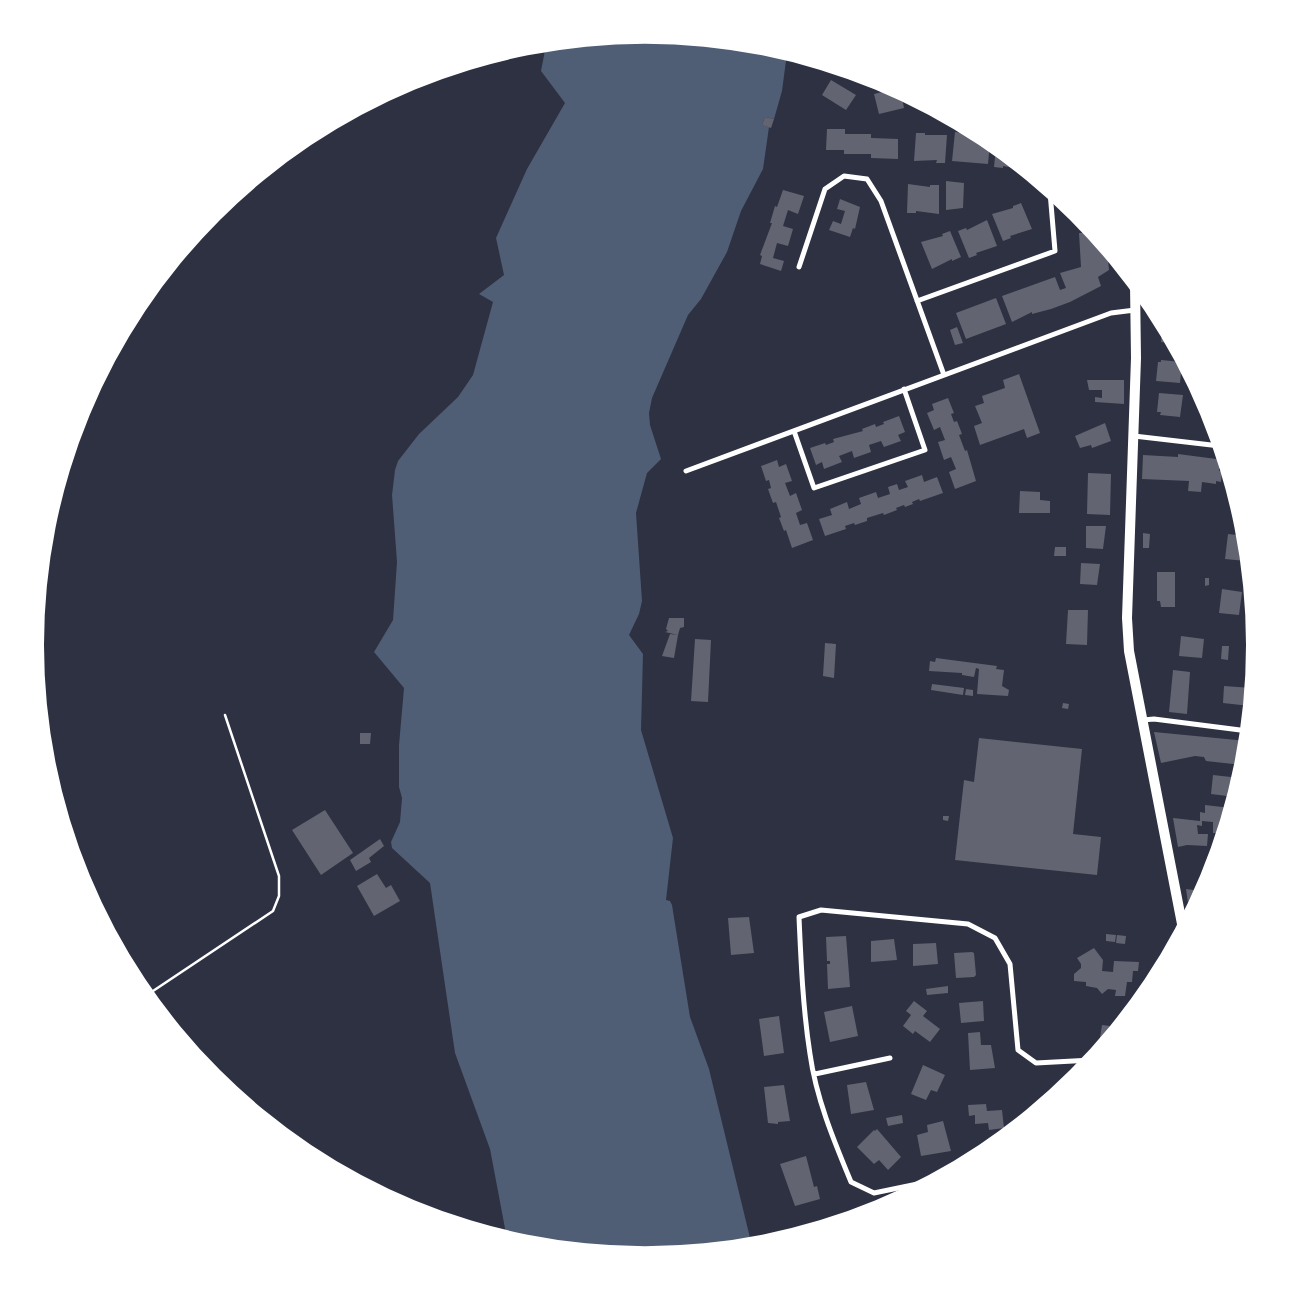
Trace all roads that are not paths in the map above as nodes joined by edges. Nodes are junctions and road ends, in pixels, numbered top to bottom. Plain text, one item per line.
1 (1051, 201) edge
2 (799, 267) dead end
3 (1135, 296) edge
4 (917, 301) junction
5 (1135, 310) junction
6 (944, 375) junction
7 (904, 390) junction
8 (794, 430) junction
9 (1133, 436) junction
10 (1212, 445) edge
11 (686, 471) dead end
12 (1142, 720) junction
13 (1241, 730) edge
14 (1181, 919) edge
15 (890, 1058) dead end
16 (1081, 1061) edge
17 (815, 1074) junction
18 (911, 1185) edge

1 - 4 street
2 - 4 street
3 - 5 main road
4 - 6 street
5 - 6 street
5 - 9 main road
6 - 7 street
7 - 8 street
7 - 8 street
8 - 11 street
9 - 10 street
9 - 12 main road
12 - 13 street
12 - 14 main road
15 - 17 street
16 - 17 street
17 - 18 street

